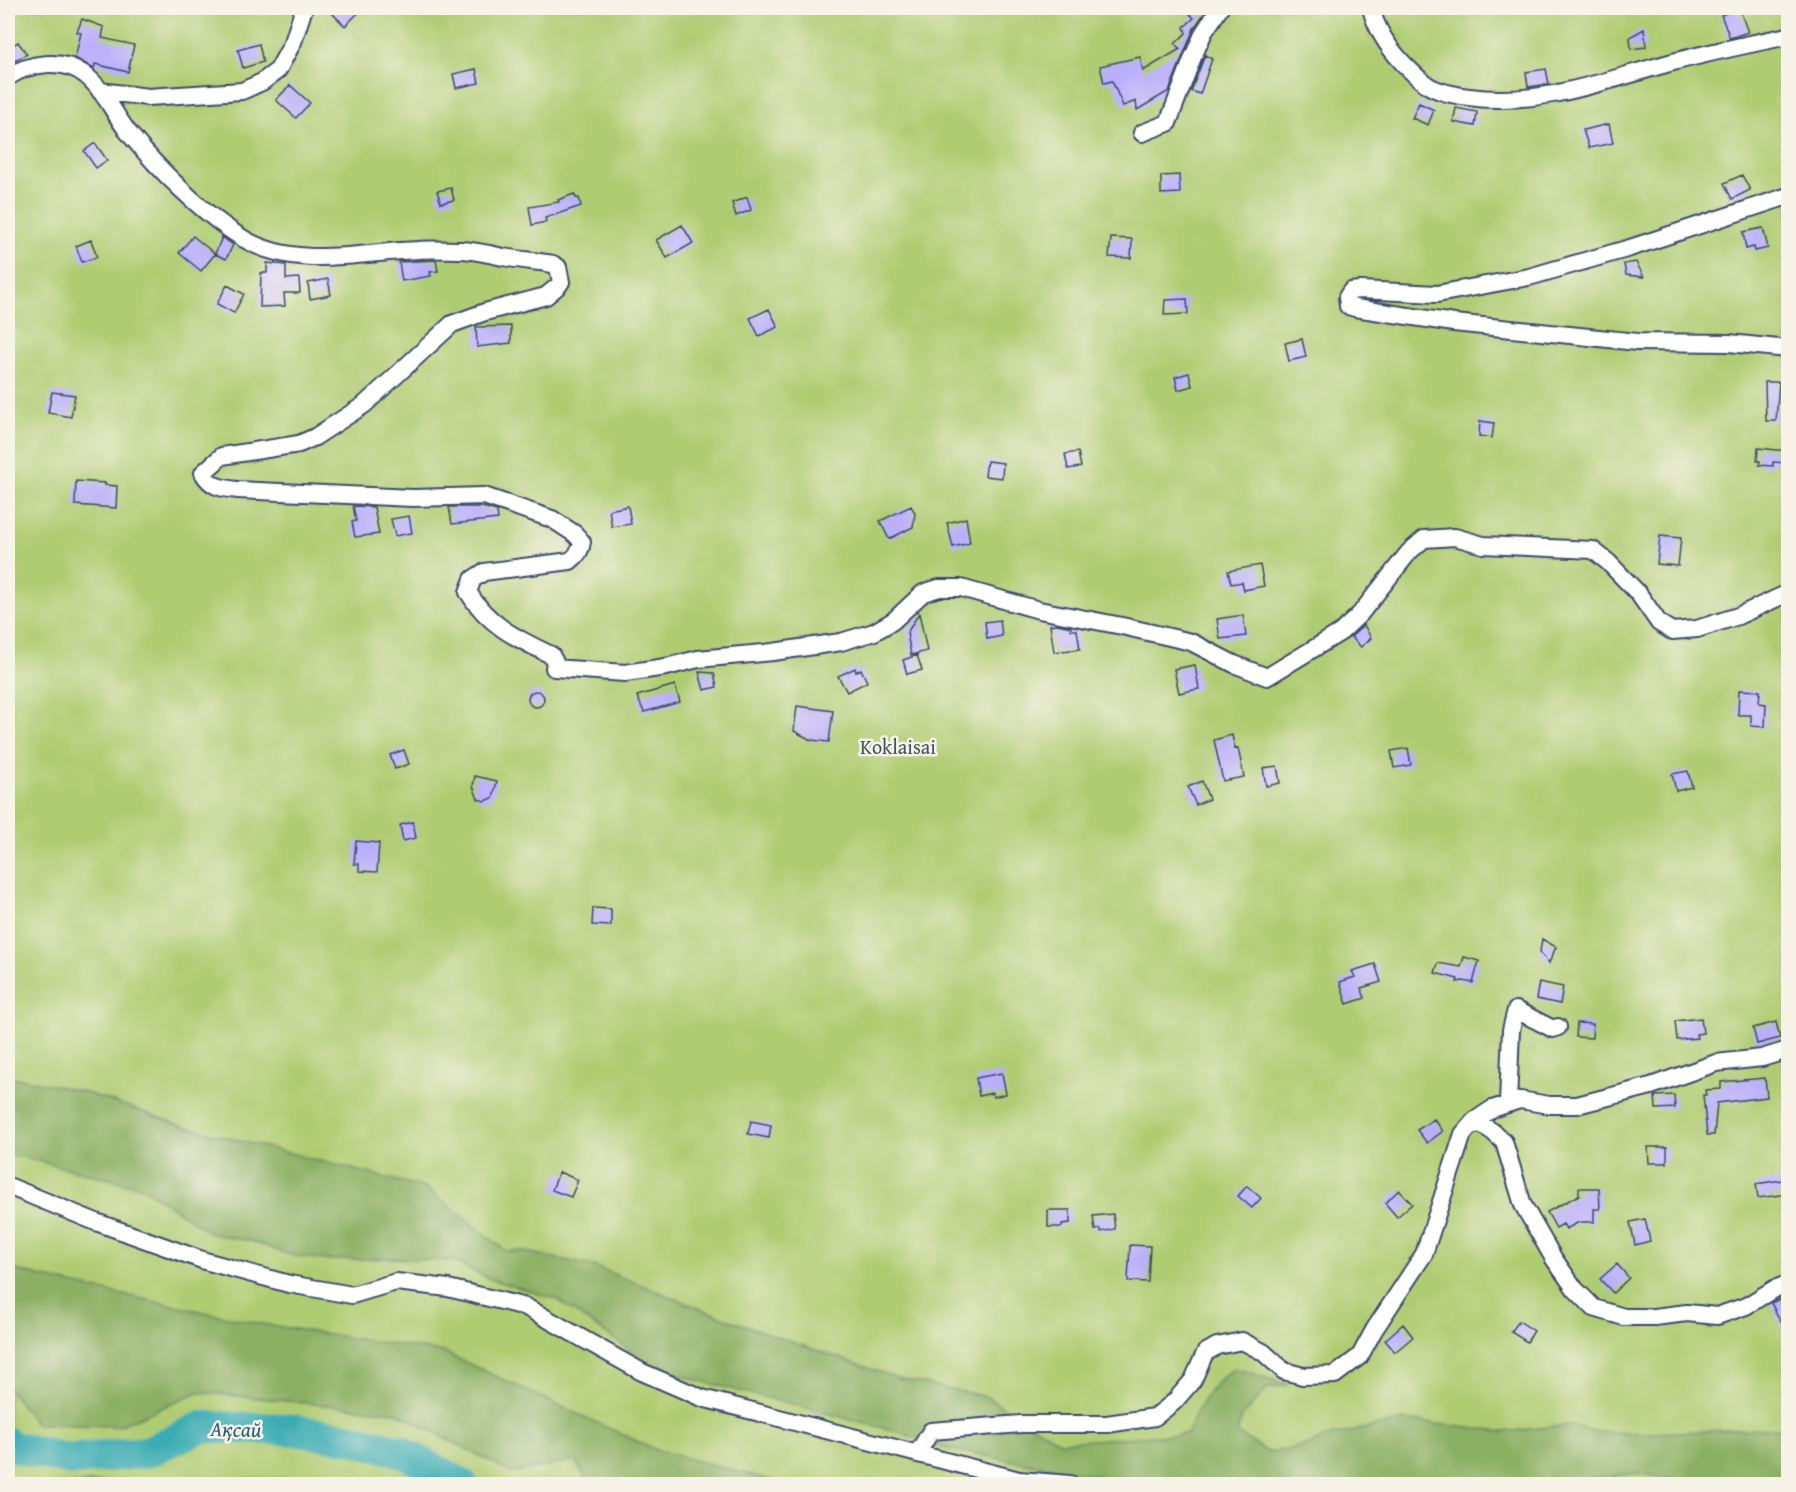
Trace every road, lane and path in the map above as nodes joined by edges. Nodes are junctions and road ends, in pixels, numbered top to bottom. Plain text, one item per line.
1 (304, 8) edge
2 (1220, 8) edge
3 (1371, 8) edge
4 (1788, 36) edge
5 (8, 77) edge
6 (99, 91) junction
7 (1142, 133) dead end
8 (1788, 196) edge
9 (1788, 349) edge
10 (1788, 593) edge
11 (1558, 1027) dead end
12 (1788, 1050) edge
13 (1508, 1103) junction
14 (1470, 1126) junction
15 (8, 1186) edge
16 (1788, 1284) edge
17 (917, 1454) junction
18 (1070, 1485) edge

1 - 6 street
2 - 7 street
3 - 4 street
5 - 6 street
6 - 10 street
8 - 9 street
11 - 13 street
12 - 13 street
13 - 14 street
14 - 16 street
14 - 17 street
15 - 17 street
17 - 18 street

